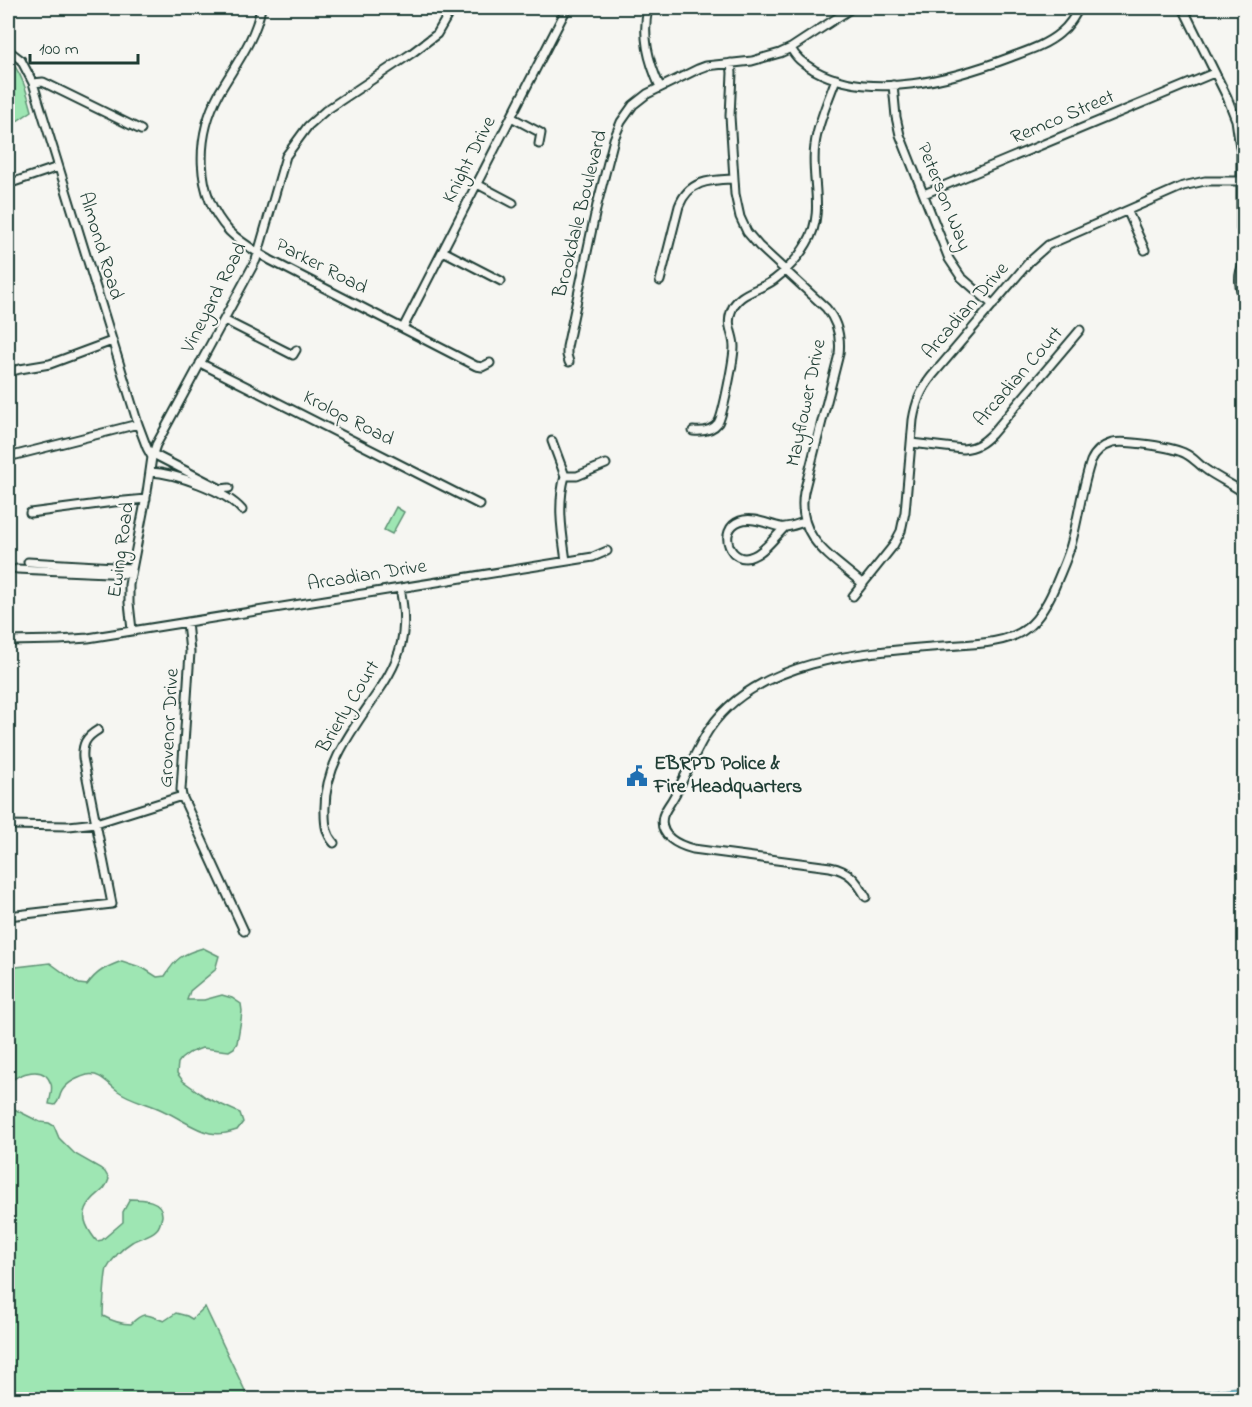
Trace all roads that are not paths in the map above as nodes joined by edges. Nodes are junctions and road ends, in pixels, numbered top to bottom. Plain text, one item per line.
1 (261, 8) edge
2 (452, 8) edge
3 (567, 8) edge
4 (648, 8) edge
5 (852, 8) edge
6 (1079, 8) edge
7 (1183, 8) edge
8 (791, 48) junction
9 (8, 50) edge
10 (731, 63) junction
11 (1214, 72) junction
12 (836, 80) junction
13 (33, 83) junction
14 (893, 85) junction
15 (660, 87) junction
16 (511, 117) junction
17 (141, 130) dead end
18 (539, 144) dead end
19 (58, 167) junction
20 (734, 179) junction
21 (1243, 181) edge
22 (8, 184) edge
23 (477, 184) junction
24 (924, 195) junction
25 (513, 203) dead end
26 (1128, 212) junction
27 (1241, 229) dead end
28 (1145, 250) dead end
29 (443, 251) junction
30 (258, 254) junction
31 (1245, 262) edge
32 (785, 270) junction
33 (501, 281) dead end
34 (660, 281) dead end
35 (1245, 300) edge
36 (993, 305) junction
37 (224, 320) junction
38 (403, 328) junction
39 (1080, 330) dead end
40 (112, 341) junction
41 (296, 350) dead end
42 (569, 362) dead end
43 (200, 363) junction
44 (490, 363) dead end
45 (8, 372) edge
46 (138, 424) junction
47 (693, 431) dead end
48 (552, 441) dead end
49 (911, 443) junction
50 (16, 455) dead end
51 (153, 456) junction
52 (606, 464) dead end
53 (150, 472) junction
54 (565, 476) junction
55 (229, 488) dead end
56 (1245, 493) edge
57 (146, 499) junction
58 (480, 505) dead end
59 (242, 510) dead end
60 (30, 513) dead end
61 (804, 522) junction
62 (784, 528) junction
63 (607, 551) dead end
64 (566, 561) junction
65 (28, 562) dead end
66 (17, 568) dead end
67 (131, 571) junction
68 (863, 584) junction
69 (400, 588) junction
70 (853, 596) dead end
71 (187, 622) junction
72 (132, 630) junction
73 (8, 641) edge
74 (98, 730) dead end
75 (182, 796) junction
76 (96, 823) junction
77 (8, 825) edge
78 (334, 843) dead end
79 (866, 897) dead end
80 (8, 916) edge
81 (244, 931) dead end

1 - 30 street, Parker Road
2 - 30 street, Vineyard Road
3 - 16 street, Knight Drive
4 - 15 street
5 - 8 street, Brookdale Boulevard
6 - 14 street
7 - 11 street
8 - 10 street, Brookdale Boulevard
8 - 12 street
9 - 13 street, Almond Road
10 - 15 street, Brookdale Boulevard
10 - 20 street, Mayflower Drive
11 - 21 street
11 - 24 street, Remco Street
12 - 14 street
12 - 32 street
13 - 17 street
13 - 19 street, Almond Road
14 - 24 street, Peterson Way
15 - 42 street, Brookdale Boulevard
16 - 18 street
16 - 23 street, Knight Drive
19 - 22 street
19 - 40 street, Almond Road
20 - 32 street, Mayflower Drive
20 - 34 street
21 - 26 street, Arcadian Drive
21 - 27 street
23 - 25 street
23 - 29 street, Knight Drive
24 - 36 street, Peterson Way
26 - 28 street
26 - 36 street, Arcadian Drive
29 - 33 street
29 - 38 street, Knight Drive
30 - 37 street, Vineyard Road
30 - 38 street, Parker Road
31 - 35 street
32 - 47 street
32 - 61 street, Mayflower Drive
36 - 49 street, Arcadian Drive
37 - 41 street
37 - 43 street, Vineyard Road
38 - 44 street, Parker Road
39 - 49 street, Arcadian Court
40 - 45 street
40 - 46 street, Almond Road
43 - 51 street, Vineyard Road
43 - 58 street, Krolop Road
46 - 50 street
46 - 51 street, Almond Road
48 - 54 street
49 - 68 street, Arcadian Drive
51 - 53 street, Ewing Road
51 - 55 street
52 - 54 street
53 - 57 street, Ewing Road
53 - 59 street
54 - 64 street
56 - 79 street
57 - 60 street
57 - 67 street, Ewing Road
61 - 62 street
61 - 68 street
62 - 62 street
63 - 64 street, Arcadian Drive
64 - 69 street, Arcadian Drive
65 - 67 street
66 - 67 street
67 - 72 street, Ewing Road
68 - 70 street, Arcadian Drive
69 - 71 street, Arcadian Drive
69 - 78 street, Brierly Court
71 - 72 street, Arcadian Drive
71 - 75 street, Grovenor Drive
72 - 73 street
74 - 76 street
75 - 76 street
75 - 81 street, Grovenor Drive
76 - 77 street
76 - 80 street

